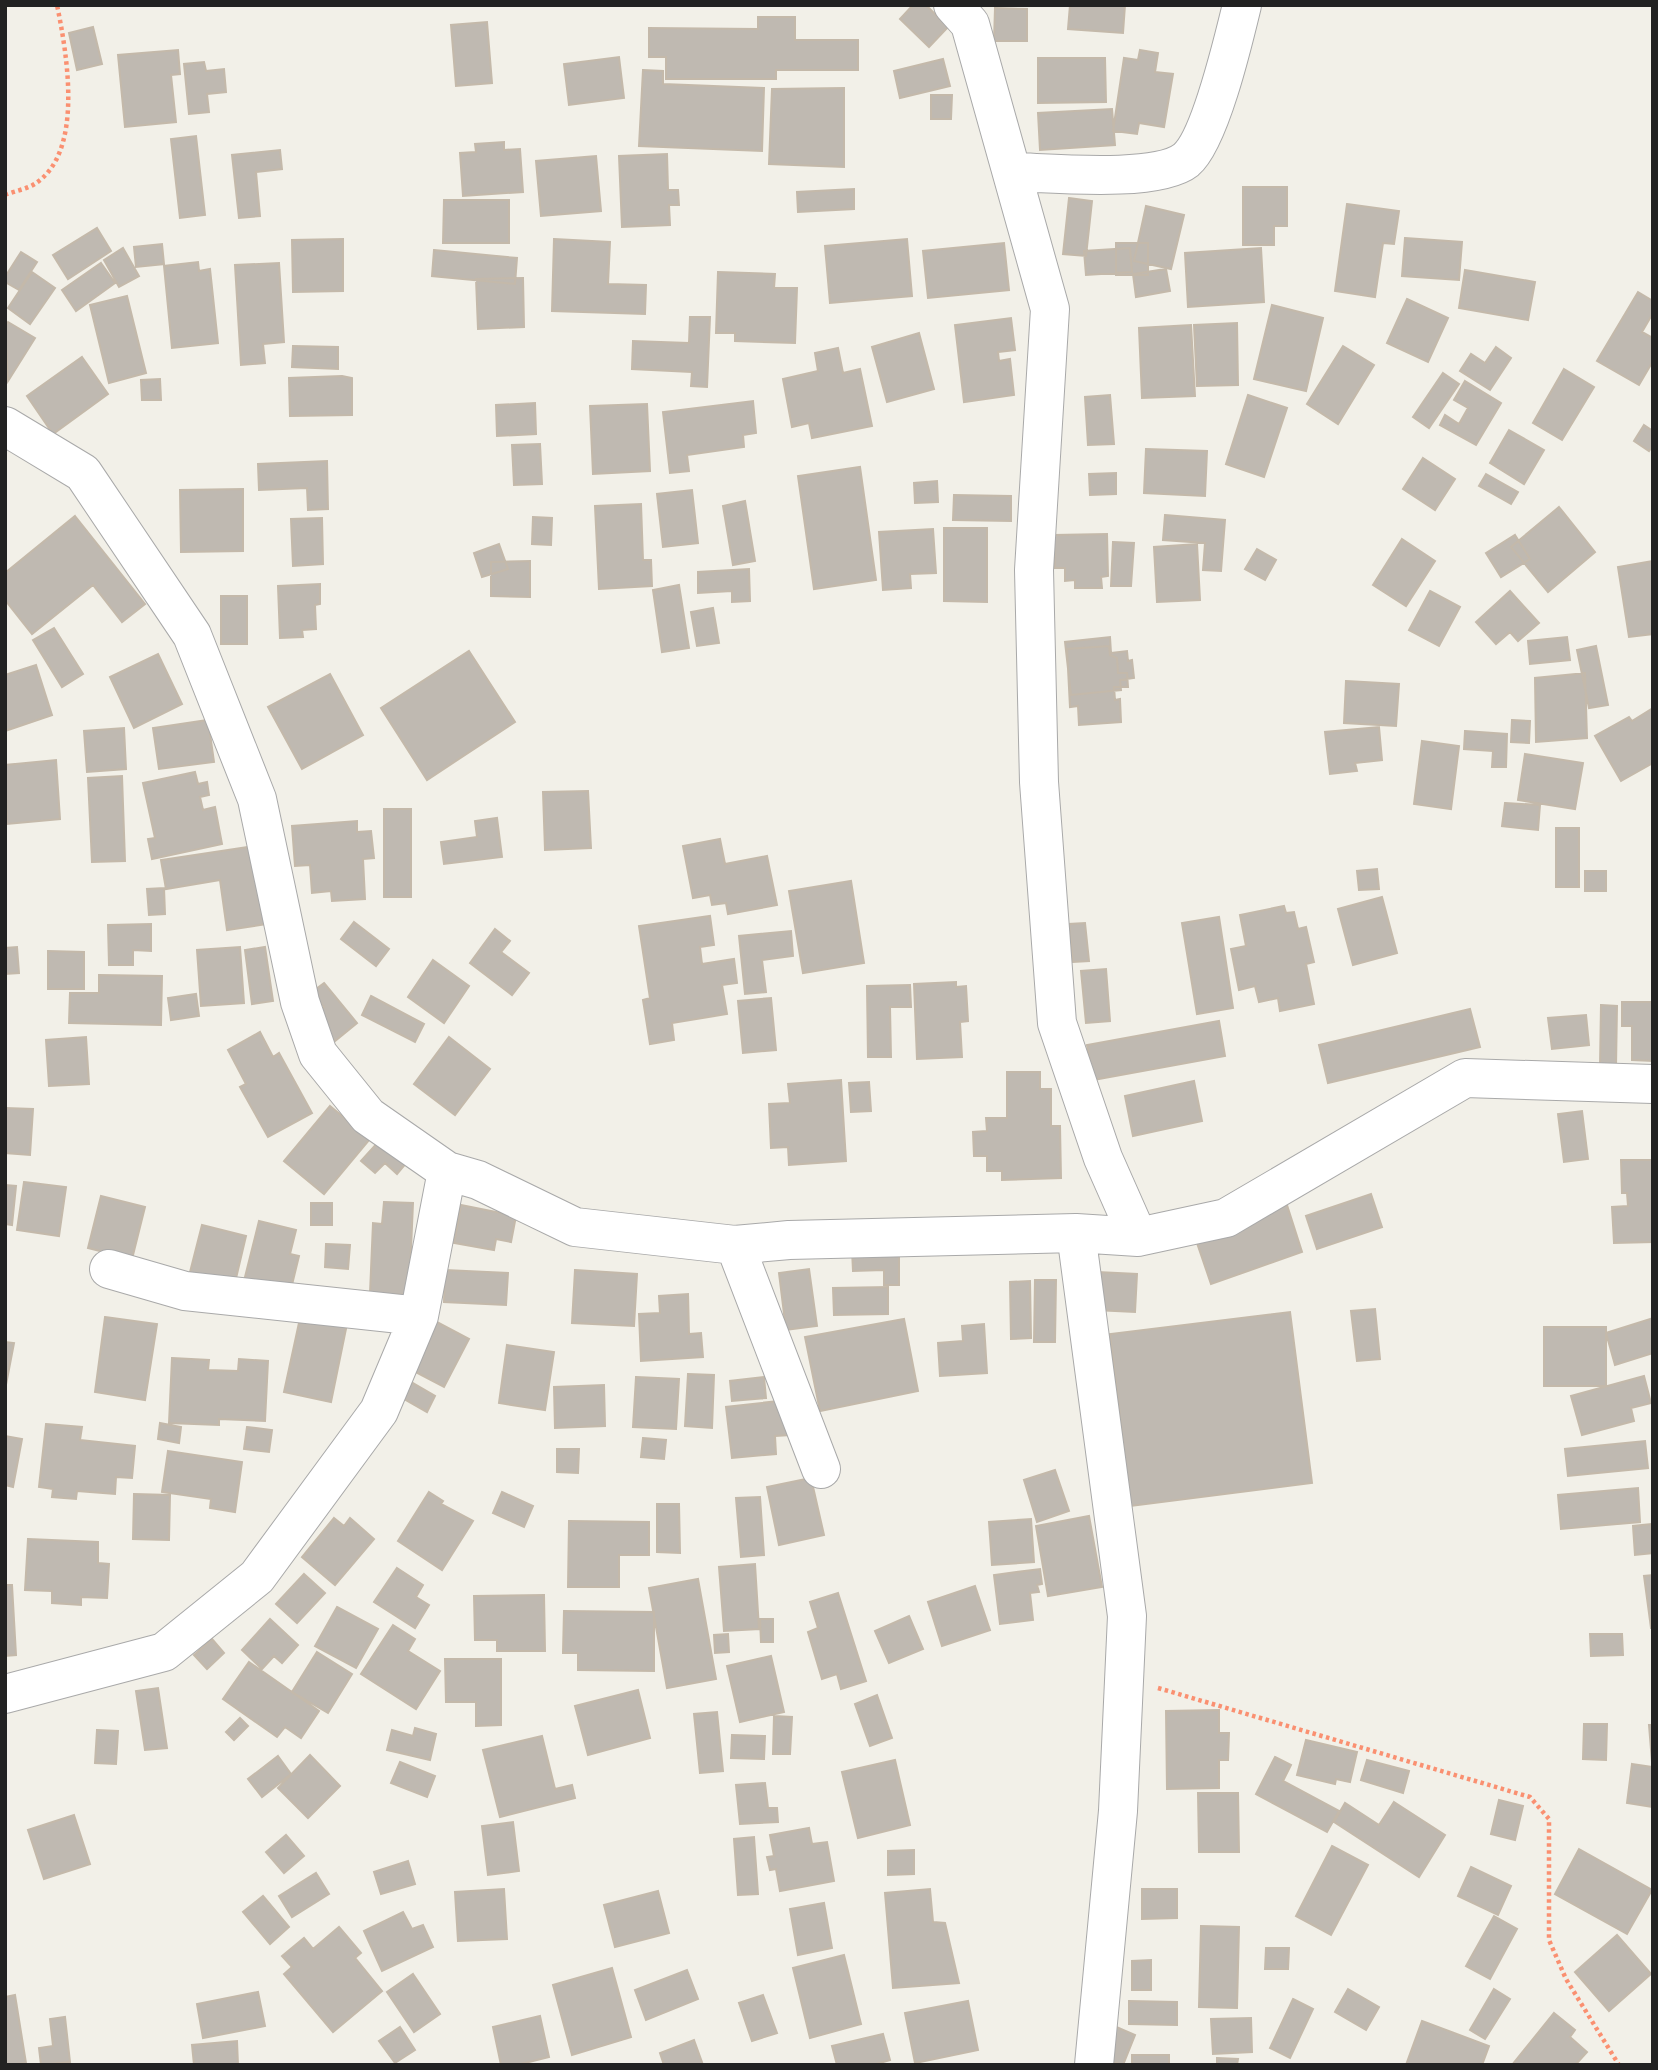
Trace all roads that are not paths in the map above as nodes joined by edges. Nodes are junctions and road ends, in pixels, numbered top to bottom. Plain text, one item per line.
1 (953, 5) edge
2 (1242, 5) edge
3 (1012, 172) junction
4 (5, 426) edge
5 (1653, 1084) edge
6 (447, 1171) junction
7 (1076, 1233) junction
8 (1138, 1237) junction
9 (735, 1245) junction
10 (109, 1269) dead end
11 (419, 1316) junction
12 (821, 1469) dead end
13 (5, 1694) edge
14 (1094, 2065) edge

1 - 3 street
2 - 3 street
3 - 8 street
4 - 6 street
5 - 8 street
6 - 9 street
6 - 11 street
7 - 8 street
7 - 9 street
7 - 14 street
9 - 12 street
10 - 11 street
11 - 13 street

